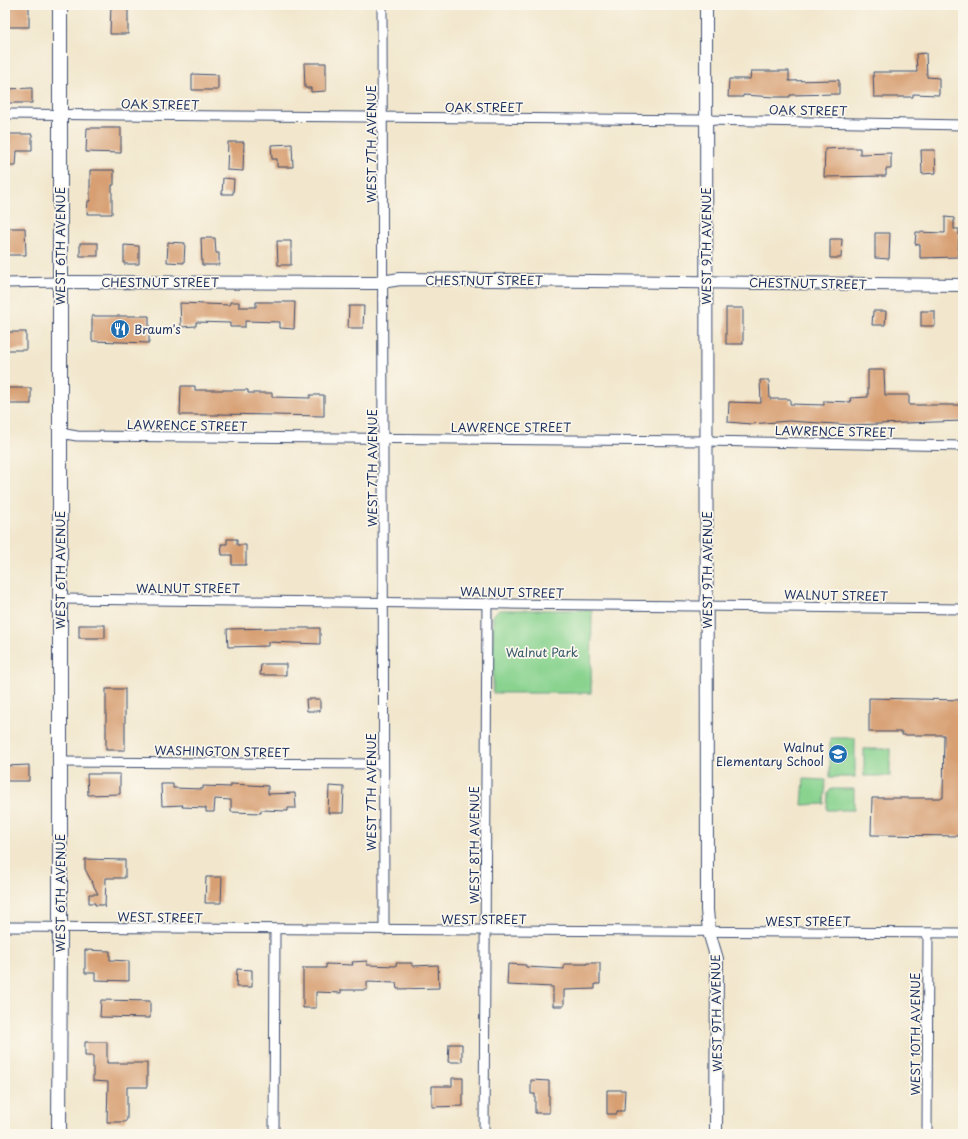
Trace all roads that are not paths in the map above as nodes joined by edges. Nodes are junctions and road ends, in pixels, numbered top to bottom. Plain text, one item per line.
1 (60, 5) edge
2 (382, 5) edge
3 (706, 5) edge
4 (5, 114) edge
5 (60, 115) junction
6 (383, 118) junction
7 (706, 120) junction
8 (963, 125) edge
9 (706, 281) junction
10 (60, 282) junction
11 (383, 282) junction
12 (5, 283) edge
13 (963, 286) edge
14 (60, 434) junction
15 (384, 438) junction
16 (706, 441) junction
17 (963, 446) edge
18 (60, 600) junction
19 (384, 602) junction
20 (487, 603) junction
21 (706, 606) junction
22 (963, 609) edge
23 (60, 762) junction
24 (383, 764) junction
25 (5, 927) edge
26 (60, 928) junction
27 (275, 930) junction
28 (384, 930) junction
29 (485, 931) junction
30 (709, 932) junction
31 (963, 933) edge
32 (928, 934) junction
33 (59, 1134) edge
34 (274, 1134) edge
35 (484, 1134) edge
36 (716, 1134) edge
37 (927, 1134) edge

1 - 5 main road, WEST 6TH AVENUE
2 - 6 street, WEST 7TH AVENUE
3 - 7 street, WEST 9TH AVENUE
4 - 5 street, OAK STREET
5 - 6 street, OAK STREET
5 - 10 main road, WEST 6TH AVENUE
6 - 7 street, OAK STREET
6 - 11 street, WEST 7TH AVENUE
7 - 8 street, OAK STREET
7 - 9 street, WEST 9TH AVENUE
9 - 11 street, CHESTNUT STREET
9 - 13 street, CHESTNUT STREET
9 - 16 street, WEST 9TH AVENUE
10 - 11 street, CHESTNUT STREET
10 - 12 street, CHESTNUT STREET
10 - 14 main road, WEST 6TH AVENUE
11 - 15 street, WEST 7TH AVENUE
14 - 15 street, LAWRENCE STREET
14 - 18 main road, WEST 6TH AVENUE
15 - 16 street, LAWRENCE STREET
15 - 19 street, WEST 7TH AVENUE
16 - 17 street, LAWRENCE STREET
16 - 21 street, WEST 9TH AVENUE
18 - 19 street, WALNUT STREET
18 - 23 main road, WEST 6TH AVENUE
19 - 20 street, WALNUT STREET
19 - 24 street, WEST 7TH AVENUE
20 - 21 street, WALNUT STREET
20 - 29 street, WEST 8TH AVENUE
21 - 22 street, WALNUT STREET
21 - 30 street, WEST 9TH AVENUE
23 - 24 street, WASHINGTON STREET
23 - 26 main road, WEST 6TH AVENUE
24 - 28 street, WEST 7TH AVENUE
25 - 26 street, WEST STREET
26 - 27 street, WEST STREET
26 - 33 main road, WEST 6TH AVENUE
27 - 28 street, WEST STREET
27 - 34 street
28 - 29 street, WEST STREET
29 - 30 street, WEST STREET
29 - 35 street, WEST 8TH AVENUE
30 - 32 street, WEST STREET
30 - 36 street, WEST 9TH AVENUE
31 - 32 street, WEST STREET
32 - 37 street, WEST 10TH AVENUE

